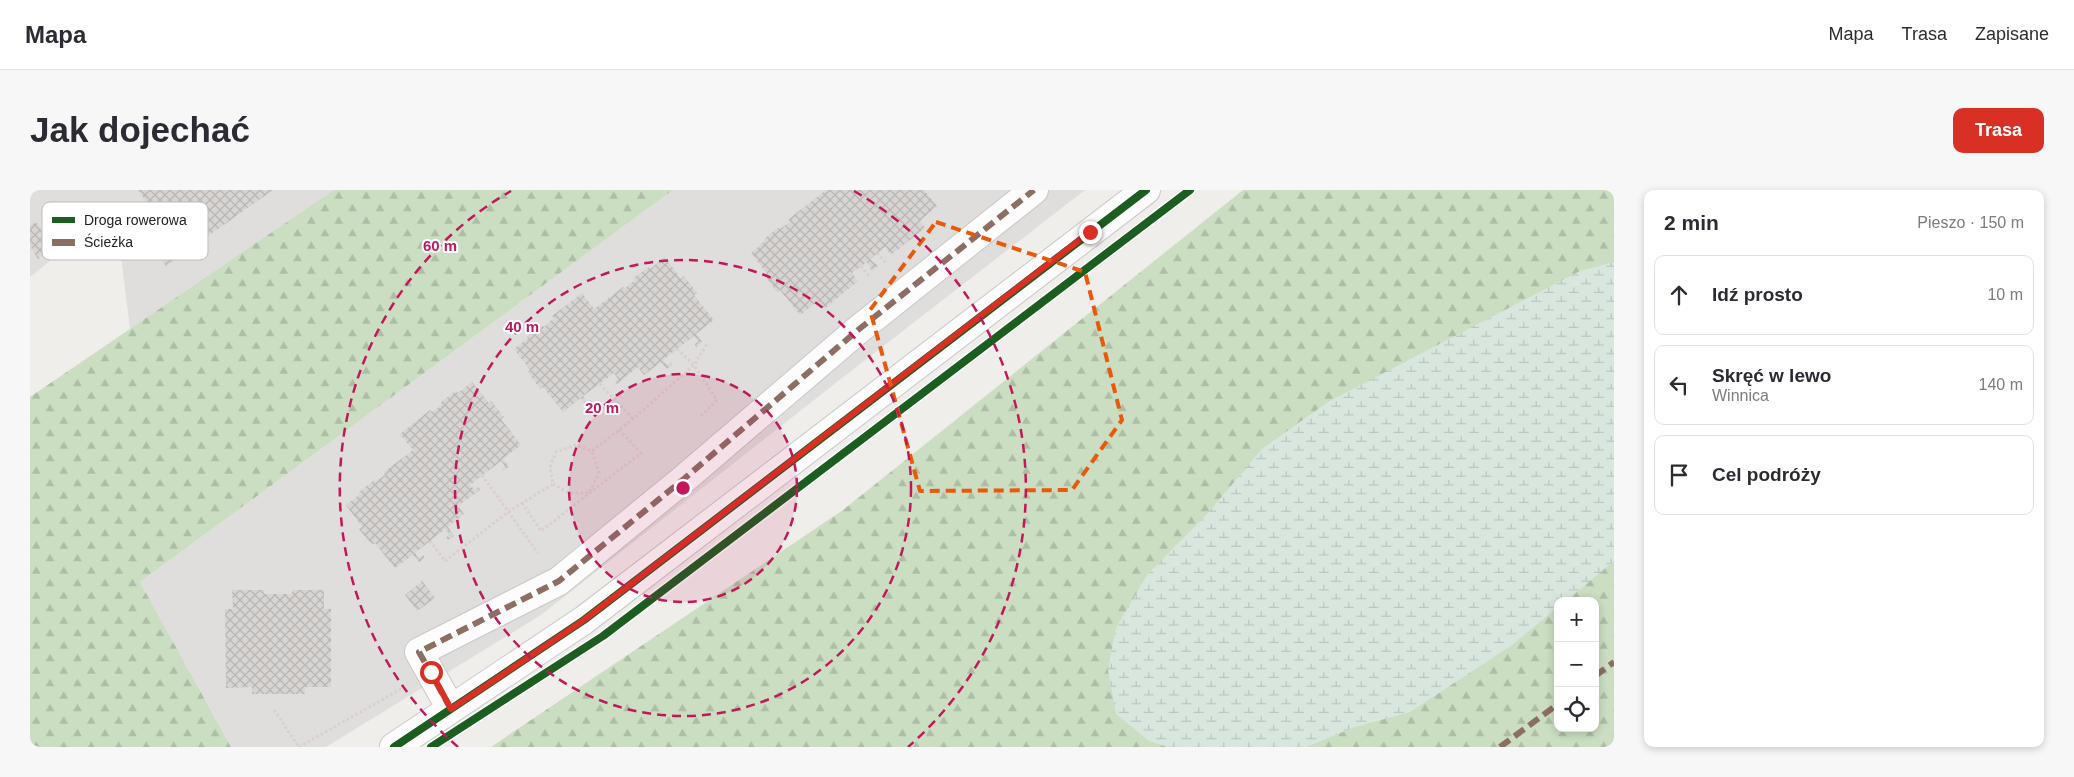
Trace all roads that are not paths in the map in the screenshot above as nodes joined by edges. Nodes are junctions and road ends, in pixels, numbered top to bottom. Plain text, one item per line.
1 (1034, 190) edge
2 (1146, 190) edge
3 (451, 709) junction
4 (394, 747) edge

1 - 3 street
2 - 3 street
3 - 4 street

